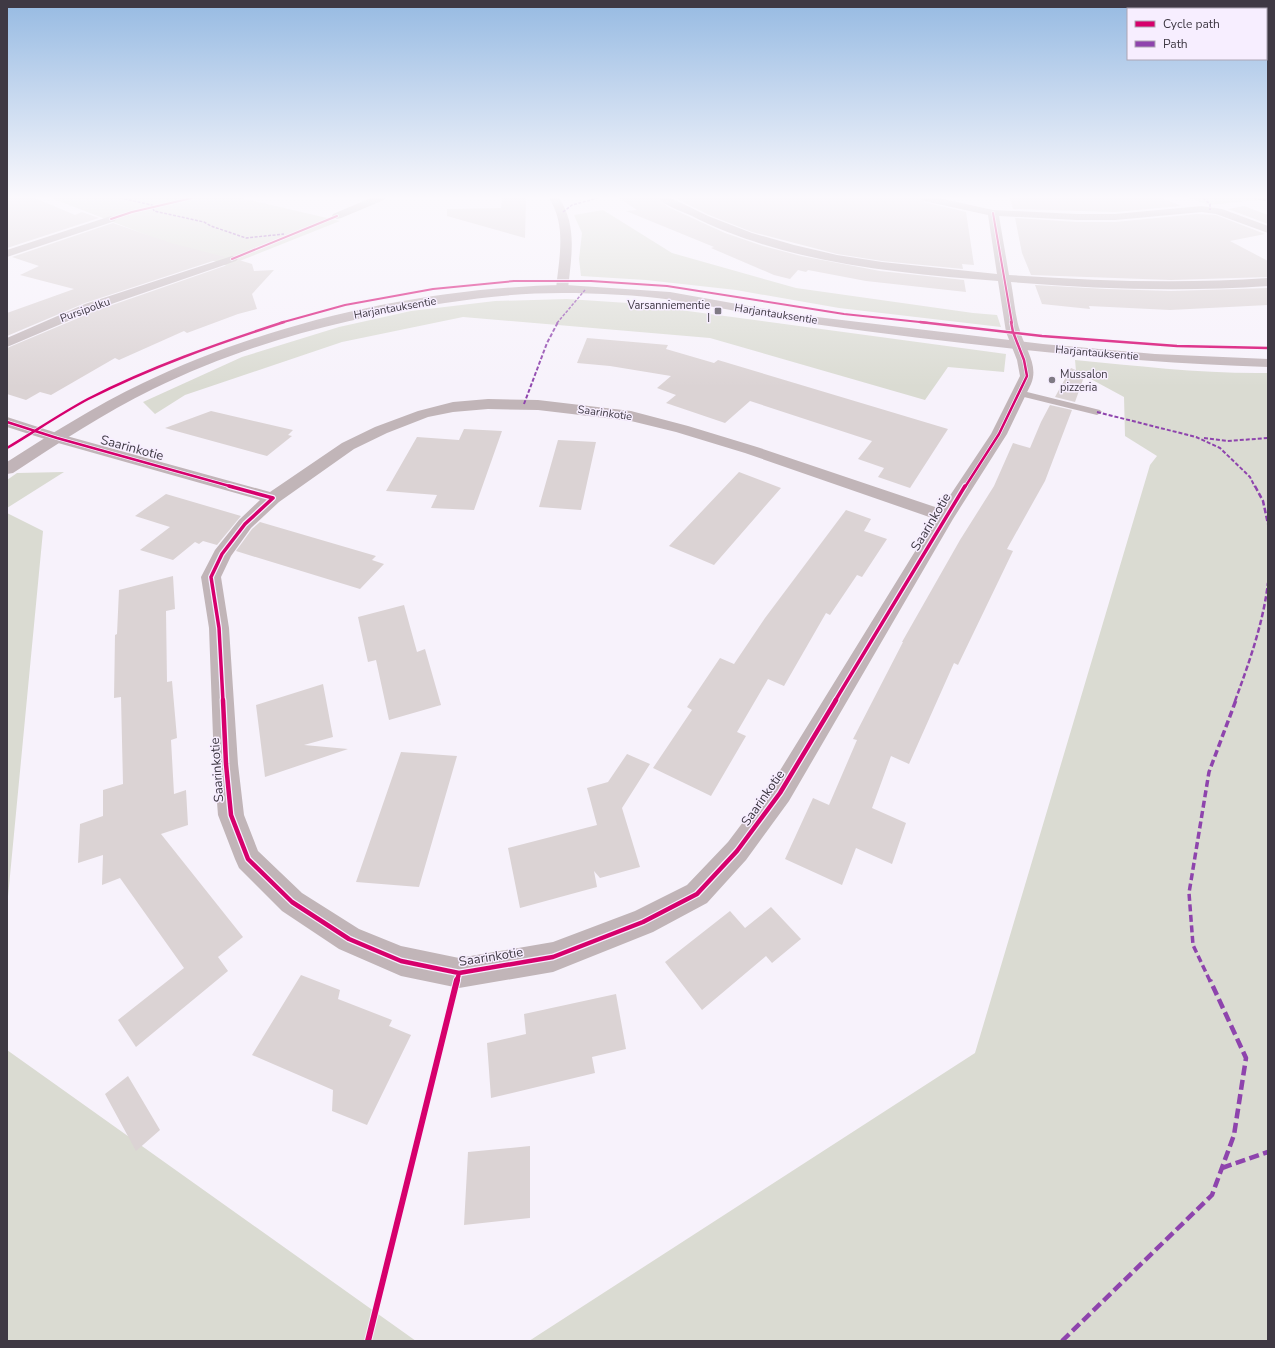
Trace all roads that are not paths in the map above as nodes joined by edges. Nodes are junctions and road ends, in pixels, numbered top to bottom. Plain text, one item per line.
1 (229, 261) edge
2 (566, 261) edge
3 (854, 261) edge
4 (1001, 261) edge
5 (1004, 278) junction
6 (1268, 282) edge
7 (562, 289) junction
8 (7, 343) edge
9 (1020, 345) junction
10 (1268, 363) edge
11 (1019, 393) junction
12 (1097, 412) dead end
13 (7, 422) edge
14 (57, 438) junction
15 (7, 469) edge
16 (273, 498) junction
17 (944, 516) junction

1 - 8 street, Pursipolku
2 - 7 street
3 - 5 street
4 - 5 street, Saarinkotie
5 - 6 street
5 - 9 street, Saarinkotie
7 - 9 street, Harjantauksentie
7 - 14 street, Harjantauksentie
9 - 10 street, Harjantauksentie
9 - 11 street, Saarinkotie
11 - 12 lane
11 - 17 street, Saarinkotie
13 - 14 street, Saarinkotie
14 - 15 street, Harjantauksentie
14 - 16 street, Saarinkotie
16 - 17 street, Saarinkotie
16 - 17 street, Saarinkotie

